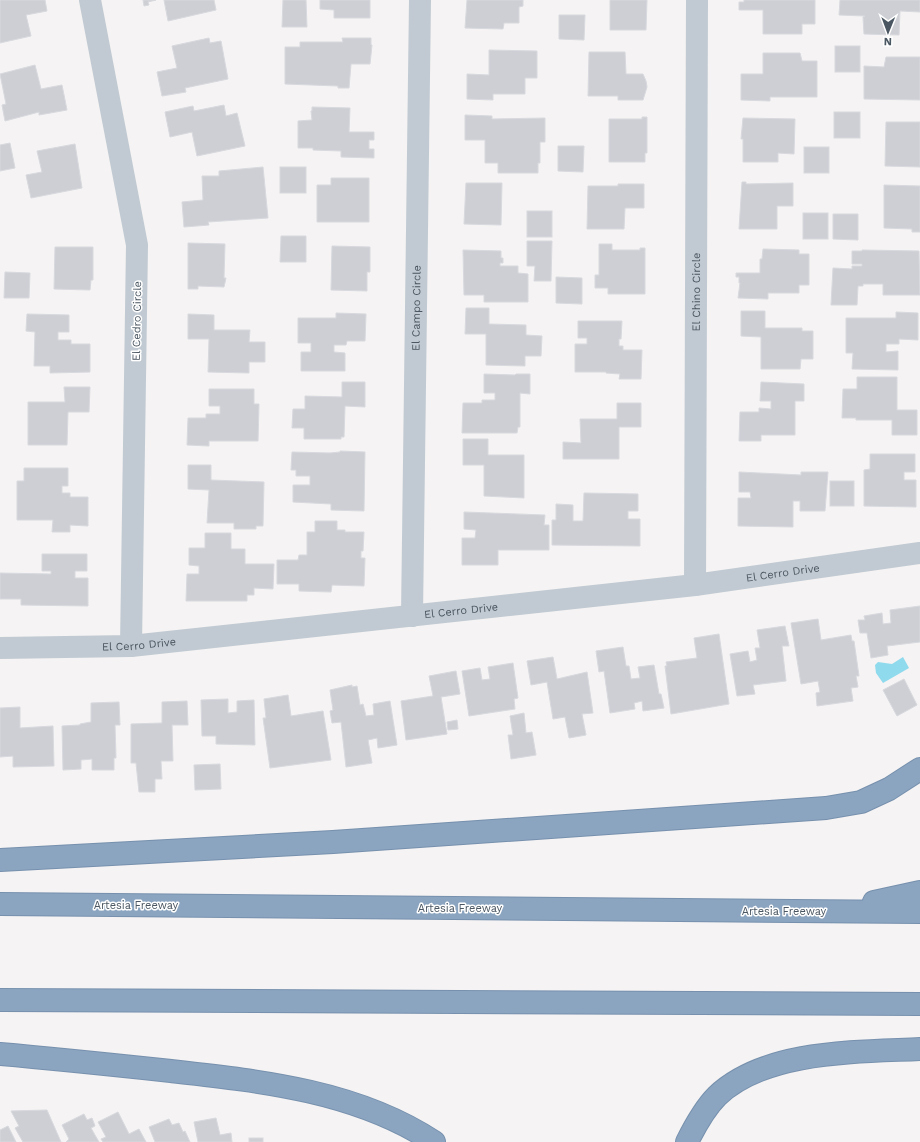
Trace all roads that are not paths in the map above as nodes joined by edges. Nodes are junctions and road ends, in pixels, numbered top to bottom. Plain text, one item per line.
1 (90, 0) edge
2 (420, 0) edge
3 (698, 0) edge
4 (920, 553) edge
5 (695, 584) junction
6 (412, 616) junction
7 (131, 646) junction
8 (0, 648) edge
9 (920, 768) edge
10 (0, 860) edge
11 (920, 892) edge
12 (0, 904) edge
13 (830, 911) junction
14 (920, 912) edge
15 (0, 1000) edge
16 (920, 1004) edge
17 (920, 1048) edge
18 (0, 1054) edge
19 (434, 1142) edge
20 (687, 1142) edge

1 - 7 street, El Cedro Circle
2 - 6 street, El Campo Circle
3 - 5 street, El Chino Circle
4 - 5 street, El Cerro Drive
5 - 6 street, El Cerro Drive
6 - 7 street, El Cerro Drive
7 - 8 street, El Cerro Drive
9 - 10 highway
11 - 13 highway
12 - 13 highway, Artesia Freeway
13 - 14 highway, Artesia Freeway
15 - 16 highway
17 - 20 highway
18 - 19 highway

